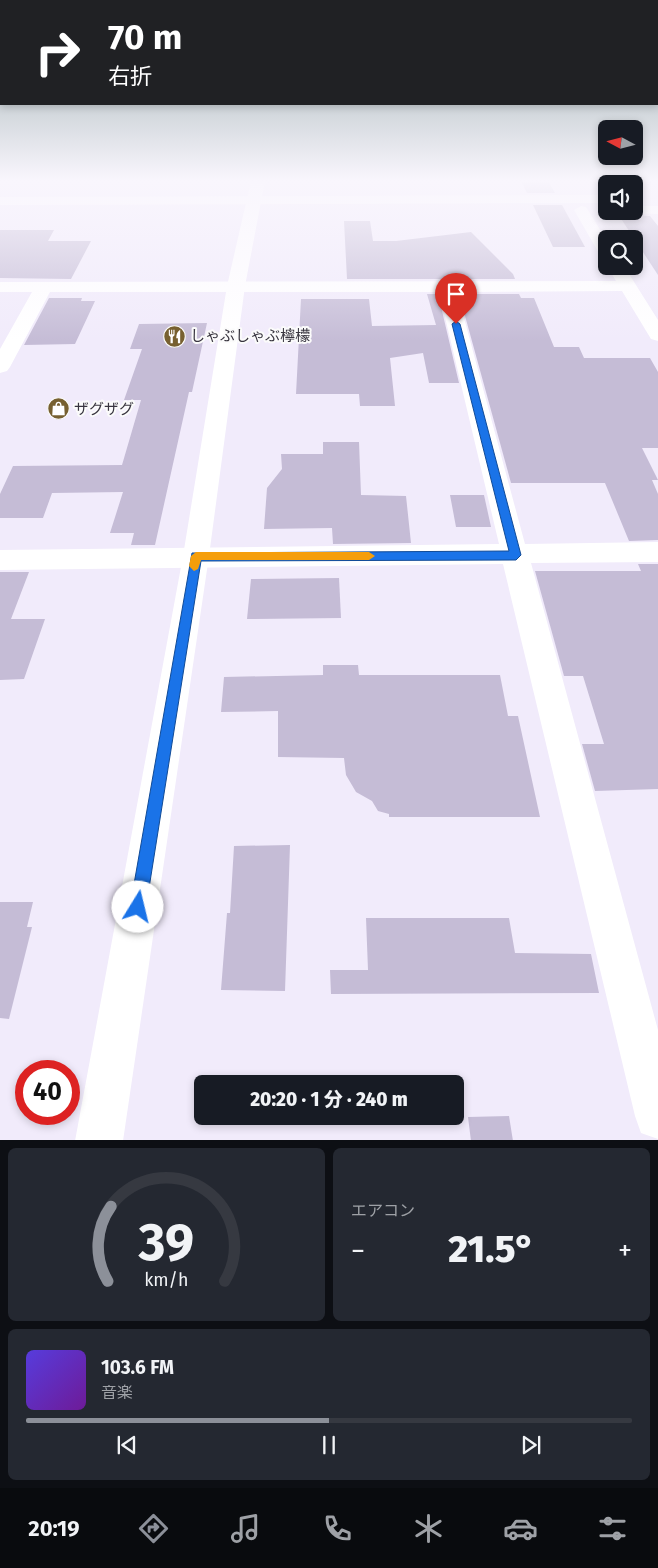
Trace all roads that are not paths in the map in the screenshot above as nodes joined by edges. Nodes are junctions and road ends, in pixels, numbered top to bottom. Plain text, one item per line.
1 (248, 234) edge
2 (620, 275) edge
3 (446, 285) junction
4 (236, 286) junction
5 (627, 286) junction
6 (0, 287) edge
7 (44, 287) junction
8 (658, 335) edge
9 (0, 367) edge
10 (658, 552) edge
11 (516, 555) junction
12 (196, 556) junction
13 (0, 560) edge
14 (658, 1116) edge
15 (99, 1140) edge

1 - 4 main road
2 - 5 main road
3 - 4 main road
3 - 5 main road
3 - 11 main road
4 - 7 main road
4 - 12 main road
5 - 8 main road
6 - 7 main road
7 - 9 main road
10 - 11 main road
11 - 12 main road
11 - 14 main road
12 - 13 main road
12 - 15 main road

